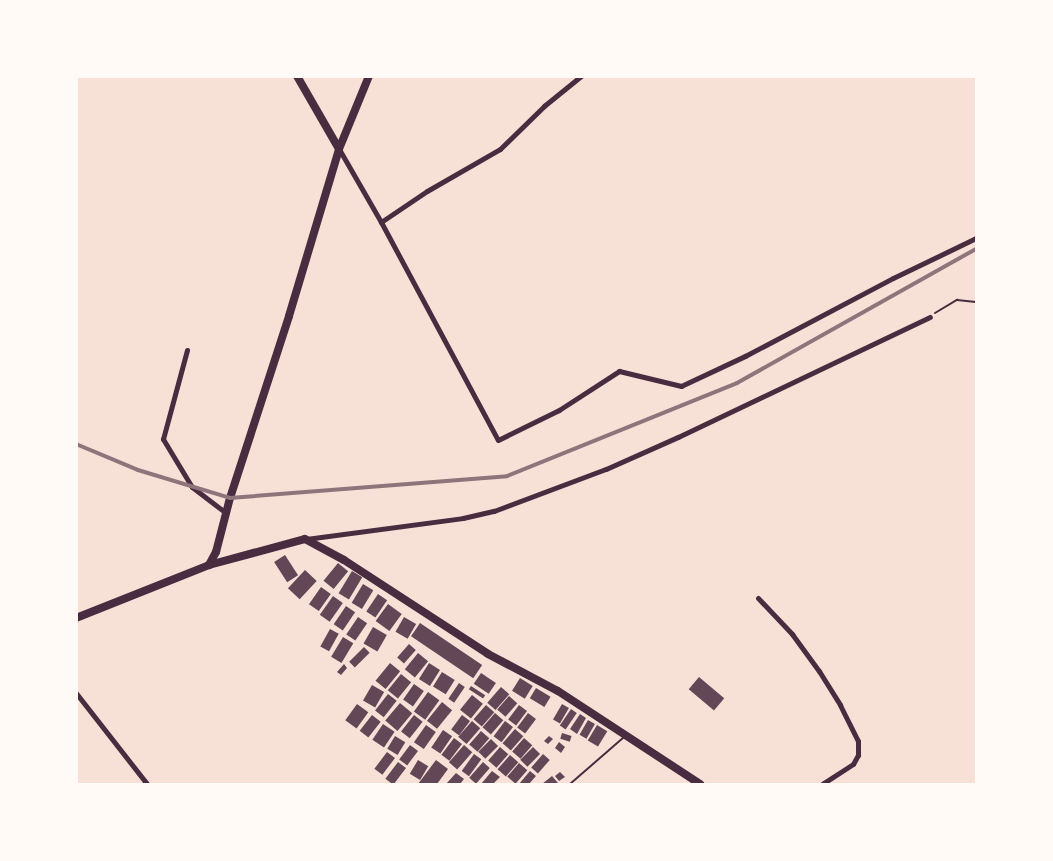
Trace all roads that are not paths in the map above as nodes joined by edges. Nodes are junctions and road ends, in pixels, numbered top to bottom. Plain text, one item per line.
1 (297, 76) edge
2 (369, 76) edge
3 (581, 76) edge
4 (339, 149) junction
5 (381, 222) junction
6 (976, 238) edge
7 (930, 317) road end
8 (187, 350) dead end
9 (226, 513) junction
10 (305, 539) junction
11 (209, 565) junction
12 (758, 598) dead end
13 (76, 618) edge
14 (76, 693) edge
15 (626, 736) junction
16 (147, 784) edge
17 (570, 784) edge
18 (700, 784) edge
19 (822, 784) edge

1 - 4 main road
2 - 4 main road
3 - 5 street
4 - 5 street
4 - 9 main road
5 - 6 street
7 - 10 street
8 - 9 street
9 - 11 main road
10 - 11 main road
10 - 15 main road
11 - 13 main road
12 - 19 street
14 - 16 street
15 - 17 lane
15 - 18 main road

